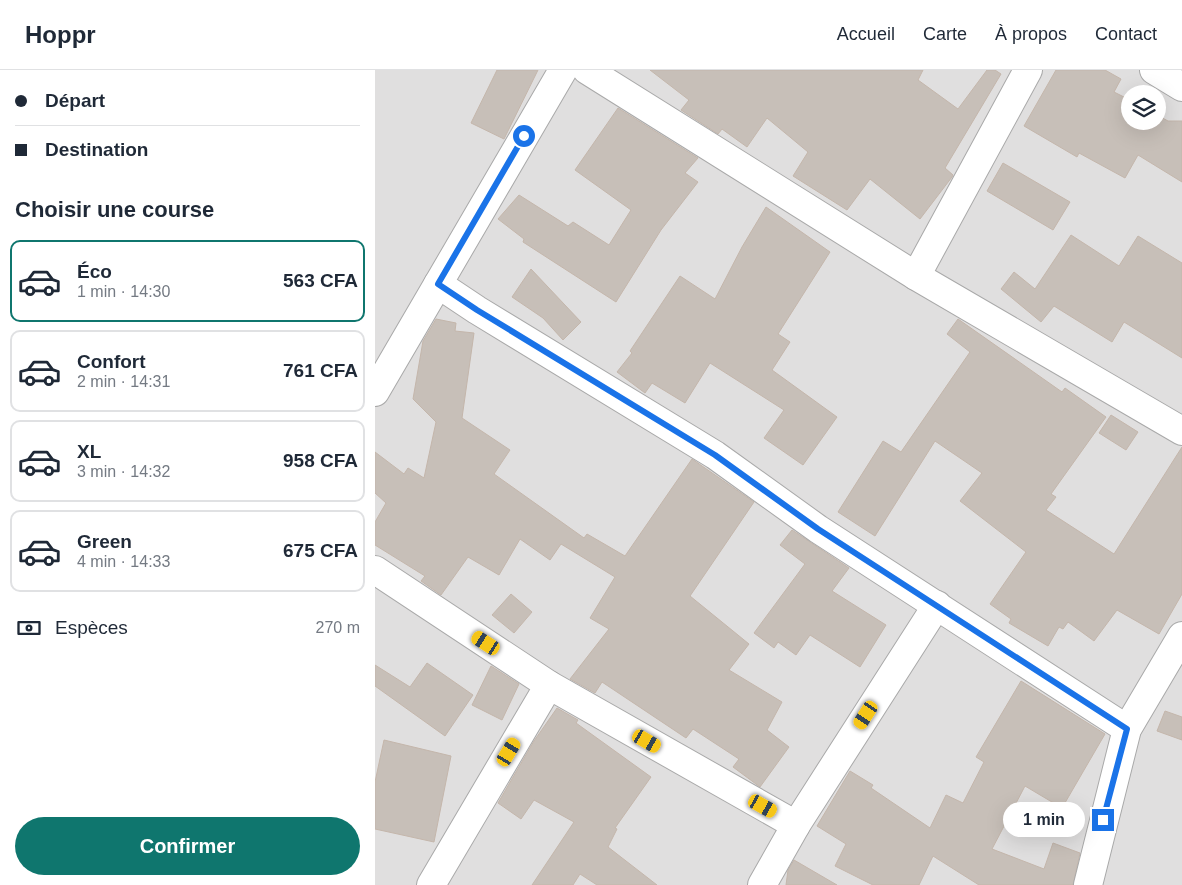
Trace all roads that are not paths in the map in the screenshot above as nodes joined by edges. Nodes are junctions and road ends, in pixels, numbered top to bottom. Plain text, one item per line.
1 (563, 70) edge
2 (587, 70) edge
3 (1028, 70) edge
4 (1154, 70) edge
5 (1182, 87) edge
6 (916, 276) junction
7 (438, 284) junction
8 (375, 392) edge
9 (1182, 431) edge
10 (375, 570) edge
11 (937, 605) junction
12 (1182, 636) edge
13 (549, 685) junction
14 (1127, 729) junction
15 (796, 825) junction
16 (431, 885) edge
17 (762, 885) edge
18 (1088, 885) edge

1 - 7 street
2 - 6 street
3 - 6 street
4 - 5 street
6 - 9 street
7 - 8 street
7 - 11 street
10 - 13 street
11 - 14 street
11 - 15 street
12 - 14 street
13 - 15 street
13 - 16 street
14 - 18 street
15 - 17 street

